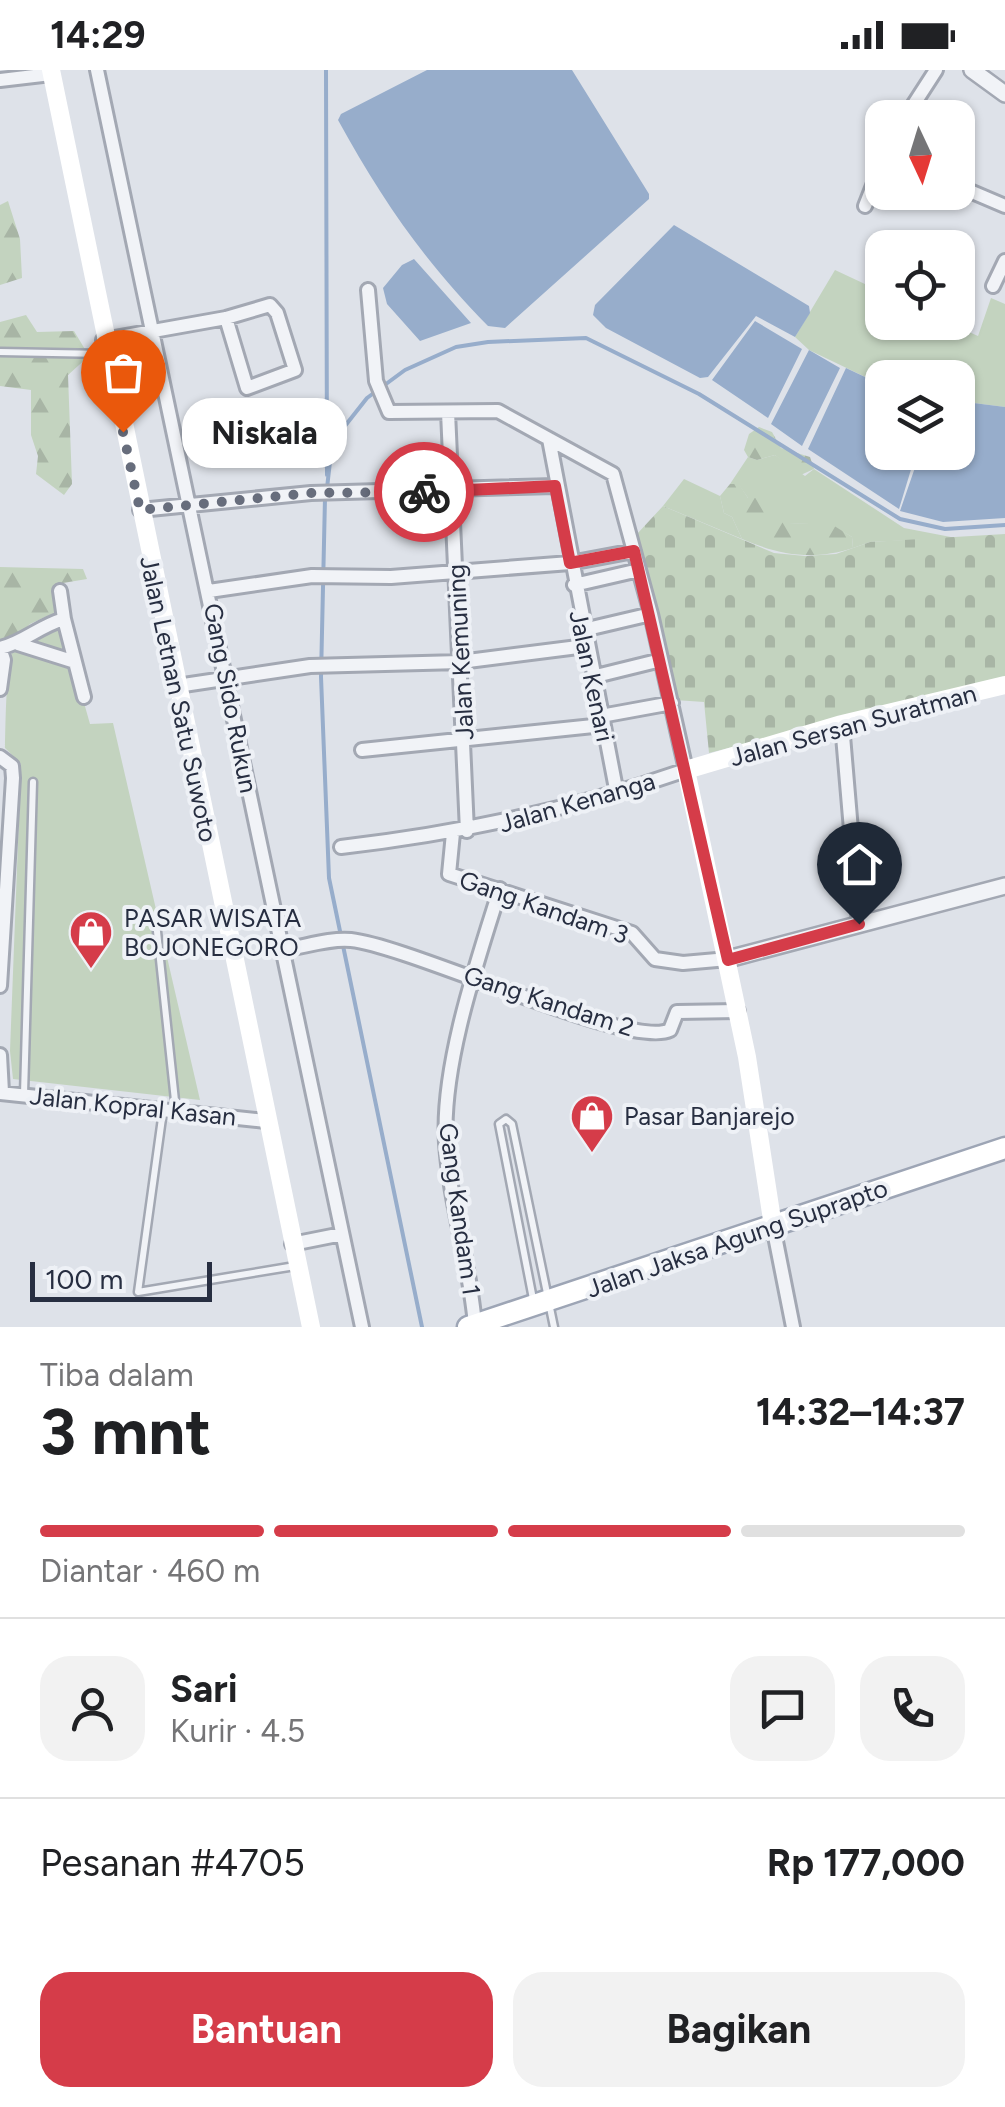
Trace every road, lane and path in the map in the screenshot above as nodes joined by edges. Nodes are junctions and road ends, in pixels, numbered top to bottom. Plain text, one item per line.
1 (98, 70) edge
2 (936, 70) edge
3 (972, 70) edge
4 (51, 72) edge
5 (0, 80) edge
6 (1005, 94) edge
7 (917, 100) edge
8 (975, 193) edge
9 (1005, 206) edge
10 (1005, 260) edge
11 (993, 286) dead end
12 (368, 290) dead end
13 (226, 318) junction
14 (155, 329) junction
15 (105, 347) junction
16 (0, 352) edge
17 (448, 412) junction
18 (549, 439) junction
19 (555, 486) junction
20 (450, 492) junction
21 (190, 504) junction
22 (140, 510) junction
23 (634, 551) junction
24 (570, 563) junction
25 (639, 570) junction
26 (456, 574) junction
27 (574, 585) junction
28 (60, 591) dead end
29 (209, 591) junction
30 (651, 614) junction
31 (64, 619) junction
32 (583, 630) junction
33 (18, 644) junction
34 (586, 646) junction
35 (0, 648) edge
36 (662, 660) junction
37 (75, 662) junction
38 (460, 662) junction
39 (592, 677) junction
40 (227, 678) junction
41 (1005, 684) edge
42 (177, 686) junction
43 (0, 689) edge
44 (84, 696) dead end
45 (672, 703) junction
46 (602, 720) junction
47 (842, 724) junction
48 (464, 742) junction
49 (362, 750) dead end
50 (0, 757) edge
51 (686, 770) junction
52 (33, 782) dead end
53 (617, 794) junction
54 (460, 832) junction
55 (5, 837) edge
56 (341, 847) dead end
57 (1005, 886) edge
58 (500, 889) junction
59 (156, 922) dead end
60 (859, 924) junction
61 (282, 950) junction
62 (728, 960) junction
63 (472, 976) junction
64 (0, 986) edge
65 (738, 1011) junction
66 (0, 1055) edge
67 (1, 1092) edge
68 (24, 1094) junction
69 (170, 1110) junction
70 (266, 1121) junction
71 (1005, 1148) edge
72 (524, 1185) junction
73 (512, 1189) junction
74 (773, 1226) junction
75 (342, 1234) junction
76 (292, 1244) junction
77 (296, 1266) junction
78 (540, 1303) junction
79 (504, 1321) edge
80 (471, 1326) edge
81 (311, 1327) edge
82 (362, 1327) edge
83 (554, 1327) edge
84 (793, 1327) edge

1 - 14 street, Gang Sido Rukun
2 - 7 street
3 - 6 street
4 - 5 street
4 - 15 main road, Jalan Letnan Satu Suwoto
8 - 9 street
10 - 11 street
12 - 17 street
13 - 13 street
13 - 14 street
14 - 15 street
14 - 21 street, Gang Sido Rukun
15 - 16 lane
15 - 22 main road, Jalan Letnan Satu Suwoto
17 - 18 street
17 - 20 street, Jalan Kemuning
18 - 19 street, Jalan Kenari
18 - 23 street
19 - 20 street
19 - 24 street, Jalan Kenari
20 - 21 street
20 - 26 street, Jalan Kemuning
21 - 22 street
21 - 29 street, Gang Sido Rukun
22 - 42 main road, Jalan Letnan Satu Suwoto
23 - 24 street
23 - 25 street
24 - 26 street
24 - 27 street, Jalan Kenari
25 - 27 street
25 - 30 street
26 - 29 street
26 - 38 street, Jalan Kemuning
27 - 32 street, Jalan Kenari
28 - 31 street
29 - 40 street, Gang Sido Rukun
30 - 32 street
30 - 36 street
31 - 33 street
31 - 37 street
32 - 34 street, Jalan Kenari
33 - 35 street
33 - 37 street
34 - 38 street
34 - 39 street, Jalan Kenari
35 - 43 street
36 - 39 street
36 - 45 street
37 - 44 street
38 - 40 street
38 - 48 street, Jalan Kemuning
39 - 46 street, Jalan Kenari
40 - 42 street
40 - 61 street, Gang Sido Rukun
41 - 47 main road, Jalan Sersan Suratman
42 - 70 main road, Jalan Letnan Satu Suwoto
45 - 46 street
45 - 51 street
46 - 48 street
46 - 53 street, Jalan Kenari
47 - 51 main road, Jalan Sersan Suratman
47 - 60 street
48 - 49 street
48 - 54 street, Jalan Kemuning
50 - 55 street
51 - 53 street, Jalan Kenanga
51 - 62 main road
52 - 68 lane
53 - 54 street, Jalan Kenanga
54 - 56 street, Jalan Kenanga
54 - 58 street, Gang Kandam 3
55 - 64 street
57 - 60 street
58 - 62 street, Gang Kandam 3
58 - 63 street, Gang Kandam 1
59 - 69 lane
60 - 62 street
61 - 63 street, Gang Kandam 2
61 - 75 street, Gang Sido Rukun
62 - 65 main road
63 - 65 street, Gang Kandam 2
63 - 80 street, Gang Kandam 1
65 - 74 main road
66 - 67 street
67 - 68 street, Jalan Kopral Kasan
68 - 69 street, Jalan Kopral Kasan
69 - 70 street, Jalan Kopral Kasan
69 - 77 lane
70 - 76 main road, Jalan Letnan Satu Suwoto
71 - 74 main road, Jalan Jaksa Agung Suprapto
72 - 73 lane
72 - 73 lane
72 - 78 lane
73 - 78 lane
74 - 78 main road, Jalan Jaksa Agung Suprapto
74 - 84 street
75 - 76 street
75 - 82 street, Gang Sido Rukun
76 - 77 main road, Jalan Letnan Satu Suwoto
77 - 81 main road, Jalan Letnan Satu Suwoto
78 - 79 main road, Jalan Jaksa Agung Suprapto
78 - 83 lane
79 - 80 main road, Jalan Jaksa Agung Suprapto

